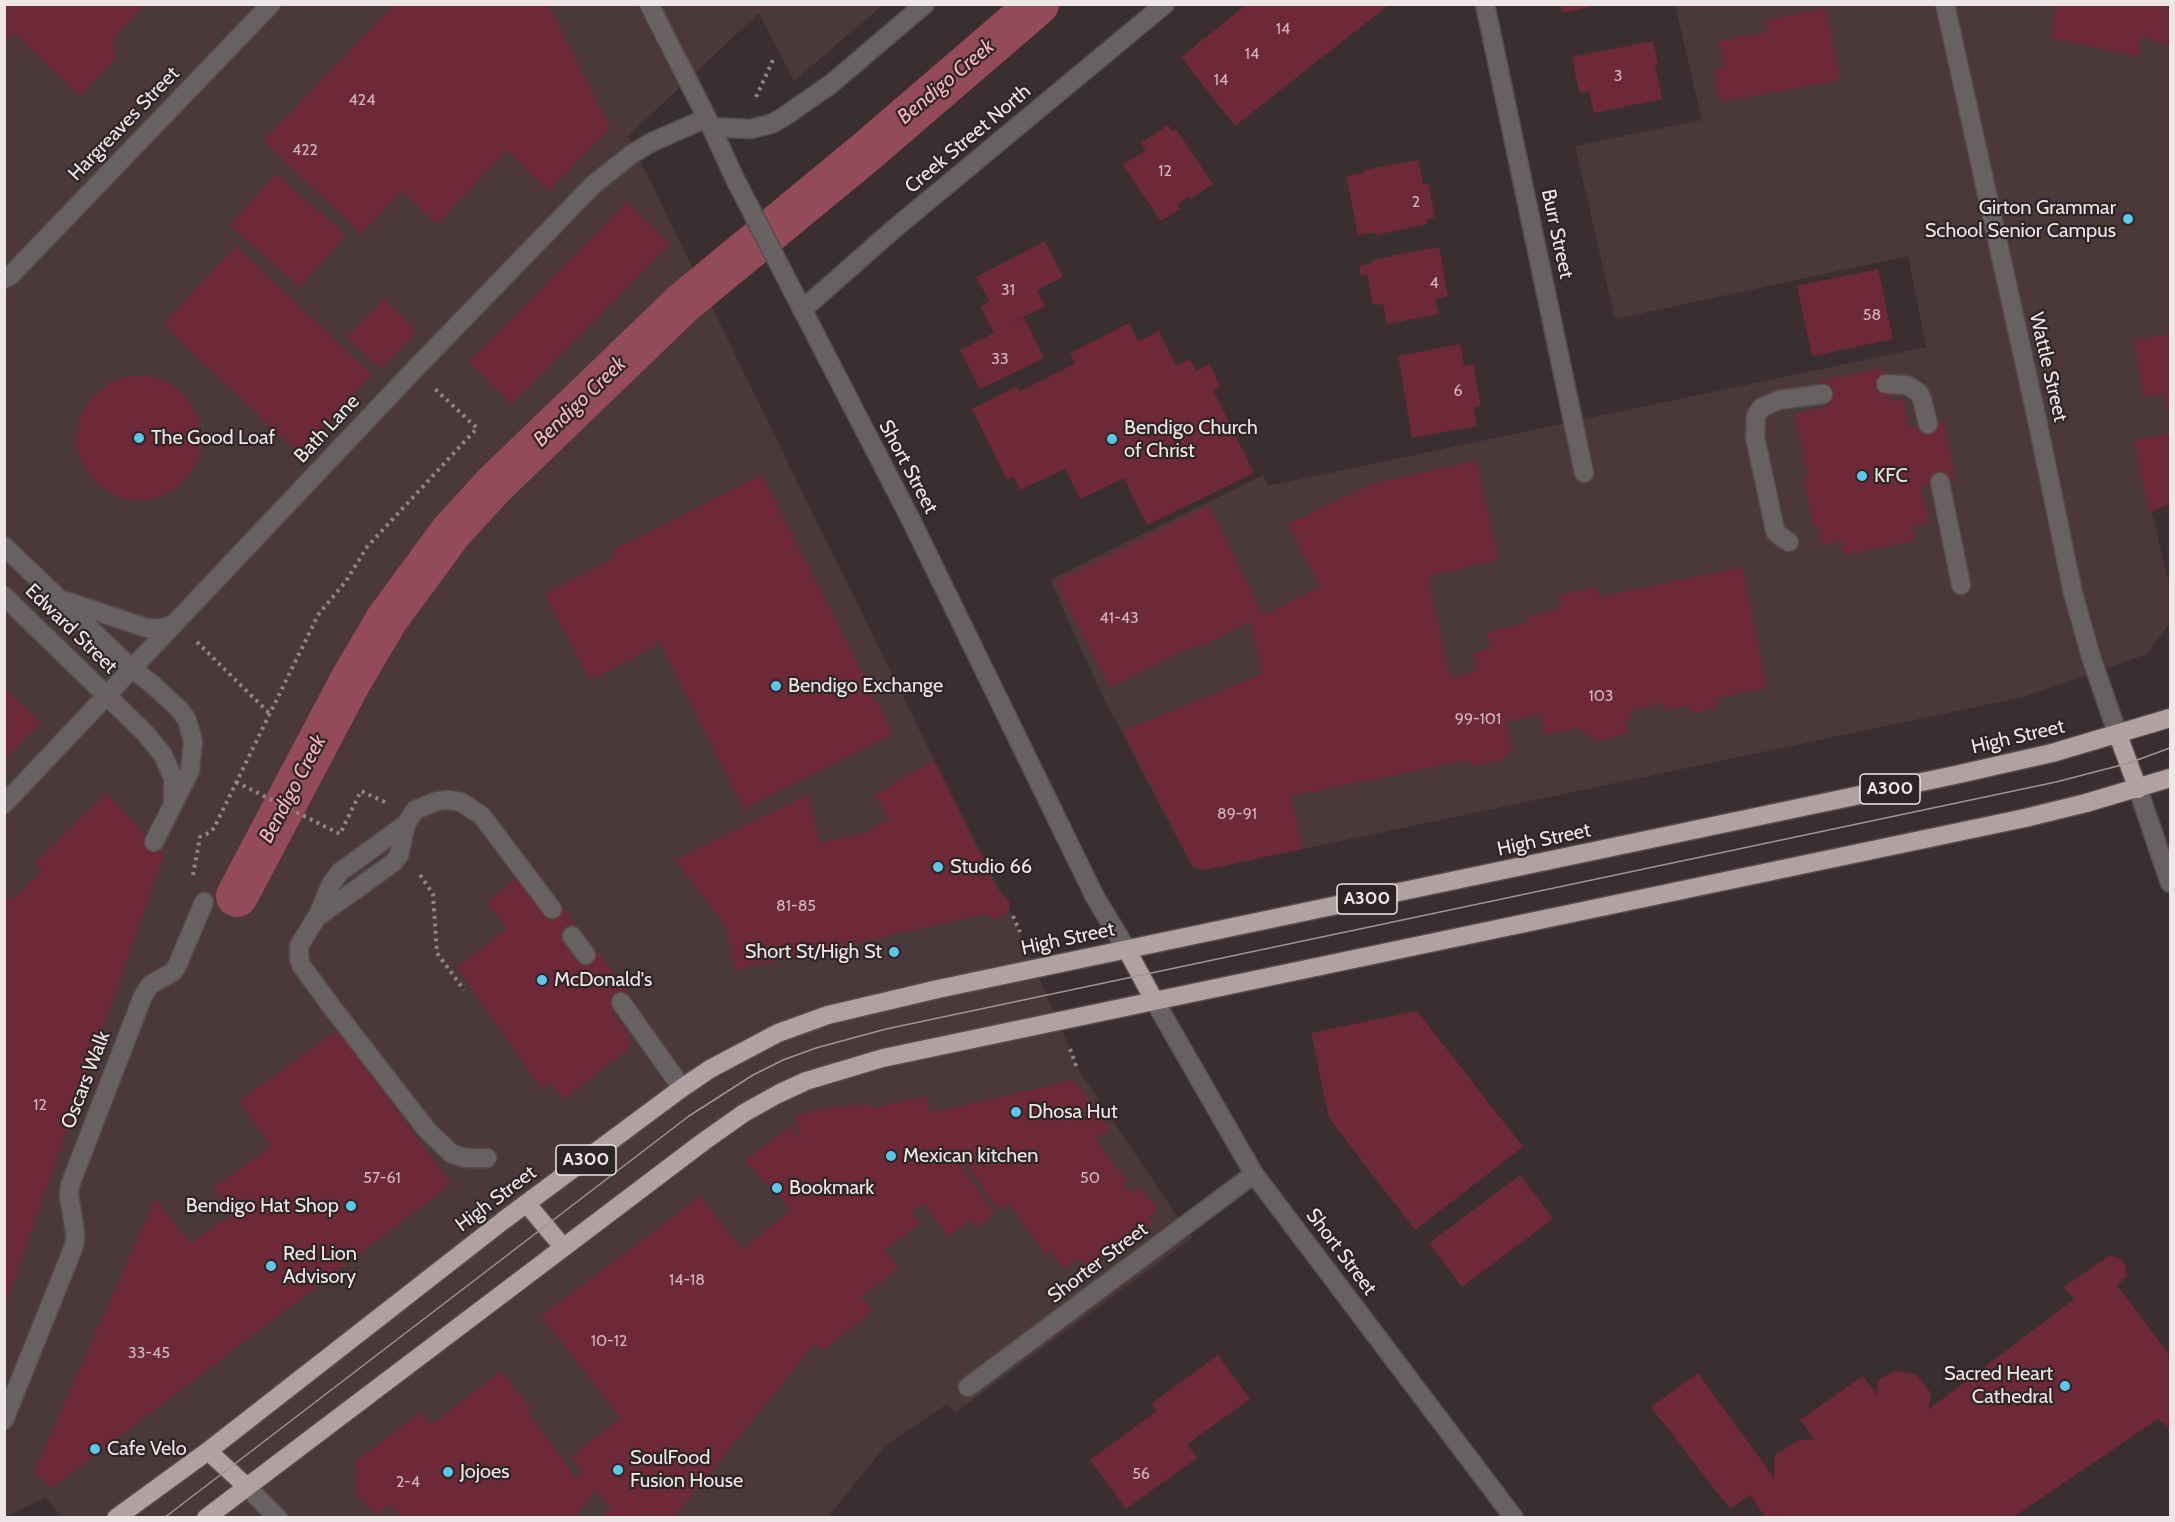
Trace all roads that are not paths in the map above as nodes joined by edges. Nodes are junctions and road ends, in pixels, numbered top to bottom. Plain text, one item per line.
1 (271, 4) edge
2 (649, 4) edge
3 (925, 4) edge
4 (1164, 4) edge
5 (1485, 4) edge
6 (1945, 4) edge
7 (709, 123) junction
8 (6, 280) edge
9 (802, 310) junction
10 (1886, 384) dead end
11 (1823, 394) dead end
12 (1928, 424) dead end
13 (1584, 473) dead end
14 (1940, 482) dead end
15 (1789, 542) dead end
16 (4, 546) edge
17 (1961, 585) dead end
18 (4, 596) edge
19 (62, 599) junction
20 (176, 622) junction
21 (131, 668) junction
22 (106, 695) junction
23 (2170, 718) edge
24 (2118, 735) junction
25 (2170, 778) edge
26 (2138, 789) junction
27 (173, 802) junction
28 (4, 804) edge
29 (154, 842) dead end
30 (2170, 883) edge
31 (204, 902) road end
32 (552, 909) dead end
33 (572, 936) dead end
34 (1127, 950) junction
35 (586, 955) dead end
36 (1154, 1000) junction
37 (621, 1002) dead end
38 (682, 1088) junction
39 (487, 1158) dead end
40 (1254, 1174) junction
41 (527, 1204) junction
42 (563, 1247) junction
43 (968, 1387) dead end
44 (4, 1420) edge
45 (208, 1451) junction
46 (246, 1486) junction
47 (117, 1518) edge
48 (206, 1518) edge
49 (278, 1518) edge
50 (1514, 1518) edge

1 - 8 street, Hargreaves Street
2 - 7 street, Short Street
3 - 7 street
4 - 9 street, Creek Street North
5 - 13 street, Burr Street
6 - 24 street, Wattle Street
7 - 9 street, Short Street
7 - 20 street, Bath Lane
9 - 34 street, Short Street
10 - 12 street
11 - 15 street
14 - 17 street
16 - 19 street, Edward Street
18 - 22 street, Edward Street
19 - 20 street, Edward Street
19 - 21 street, Edward Street
20 - 21 street, Bath Lane
21 - 22 street, Bath Lane
21 - 27 street, Edward Street
22 - 27 street, Edward Street
22 - 28 street, Bath Lane
23 - 24 highway, High Street / A300
24 - 26 highway
24 - 34 highway, High Street / A300
25 - 26 highway, A300
26 - 30 street
26 - 36 highway, A300
27 - 29 street, Edward Street
31 - 44 street, Oscars Walk
32 - 39 street
33 - 35 street
34 - 36 highway
34 - 38 highway, High Street / A300
36 - 40 street, Short Street
36 - 42 highway, A300
37 - 38 street
38 - 41 highway, High Street / A300
40 - 43 street, Shorter Street
40 - 50 street, Short Street
41 - 42 highway
41 - 45 highway, High Street / A300
42 - 46 highway, A300
45 - 46 highway
45 - 47 highway, High Street / A300
46 - 48 highway, A300
46 - 49 street

